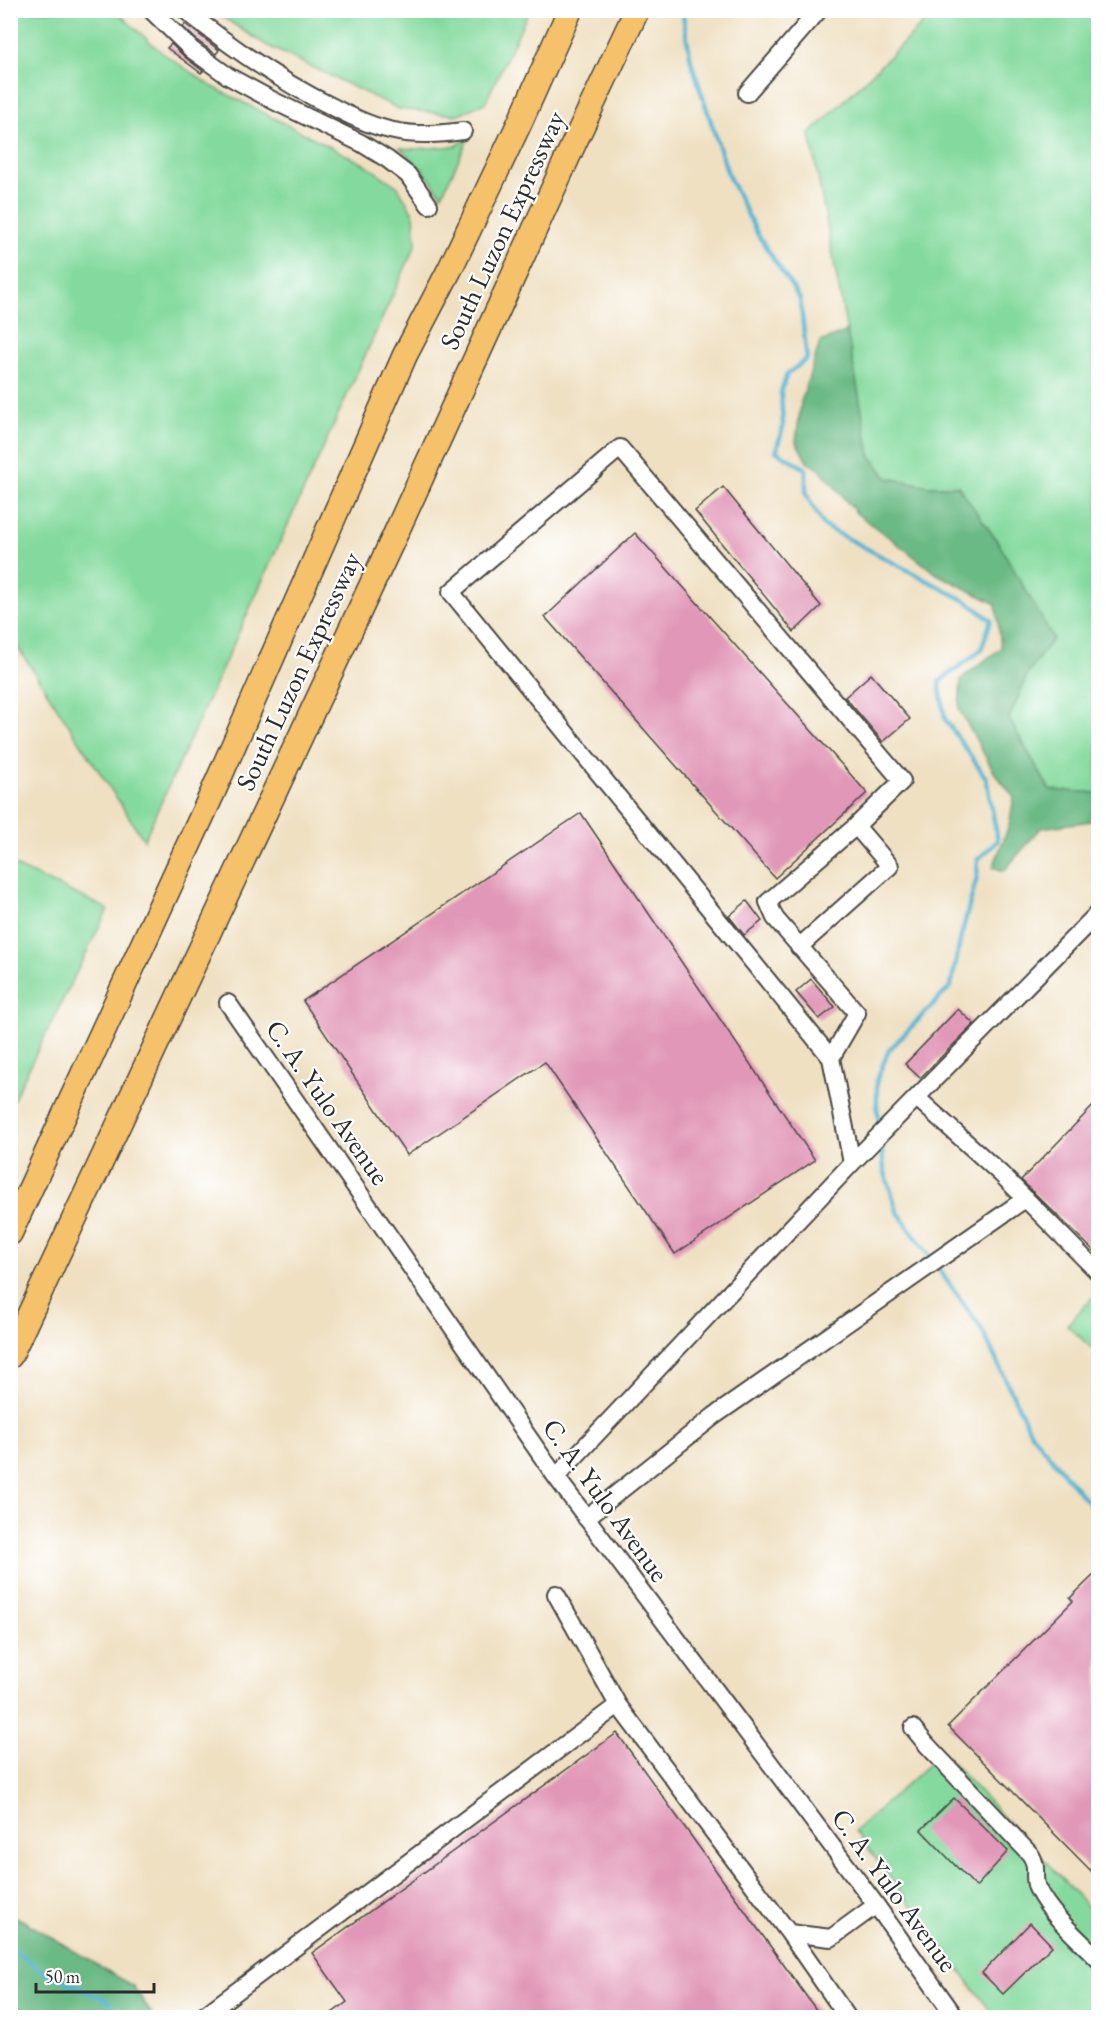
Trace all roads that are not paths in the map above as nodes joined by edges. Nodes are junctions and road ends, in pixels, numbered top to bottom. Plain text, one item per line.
1 (151, 10) edge
2 (185, 10) edge
3 (570, 10) edge
4 (637, 10) edge
5 (819, 10) edge
6 (747, 93) dead end
7 (463, 131) dead end
8 (429, 205) dead end
9 (856, 826) junction
10 (1098, 913) edge
11 (799, 947) junction
12 (228, 1003) dead end
13 (831, 1058) junction
14 (917, 1098) junction
15 (852, 1163) junction
16 (1025, 1198) junction
17 (10, 1233) edge
18 (1098, 1272) edge
19 (10, 1356) edge
20 (556, 1477) junction
21 (586, 1518) junction
22 (556, 1594) dead end
23 (618, 1705) junction
24 (913, 1728) dead end
25 (876, 1905) junction
26 (789, 1933) junction
27 (1098, 1959) edge
28 (201, 2018) edge
29 (848, 2018) edge
30 (956, 2018) edge

1 - 8 street
2 - 7 street
3 - 17 highway, South Luzon Expressway
4 - 19 highway, South Luzon Expressway
5 - 6 street
9 - 11 street
9 - 11 street
9 - 13 street
10 - 14 street
11 - 13 street
12 - 20 street, C. A. Yulo Avenue
13 - 15 street
14 - 15 street
14 - 16 street
15 - 20 street
16 - 18 street
16 - 21 street
20 - 21 street, C. A. Yulo Avenue
21 - 25 street, C. A. Yulo Avenue
22 - 23 street
23 - 26 street
23 - 28 street
24 - 27 street
25 - 26 street
25 - 30 street, C. A. Yulo Avenue
26 - 29 street

